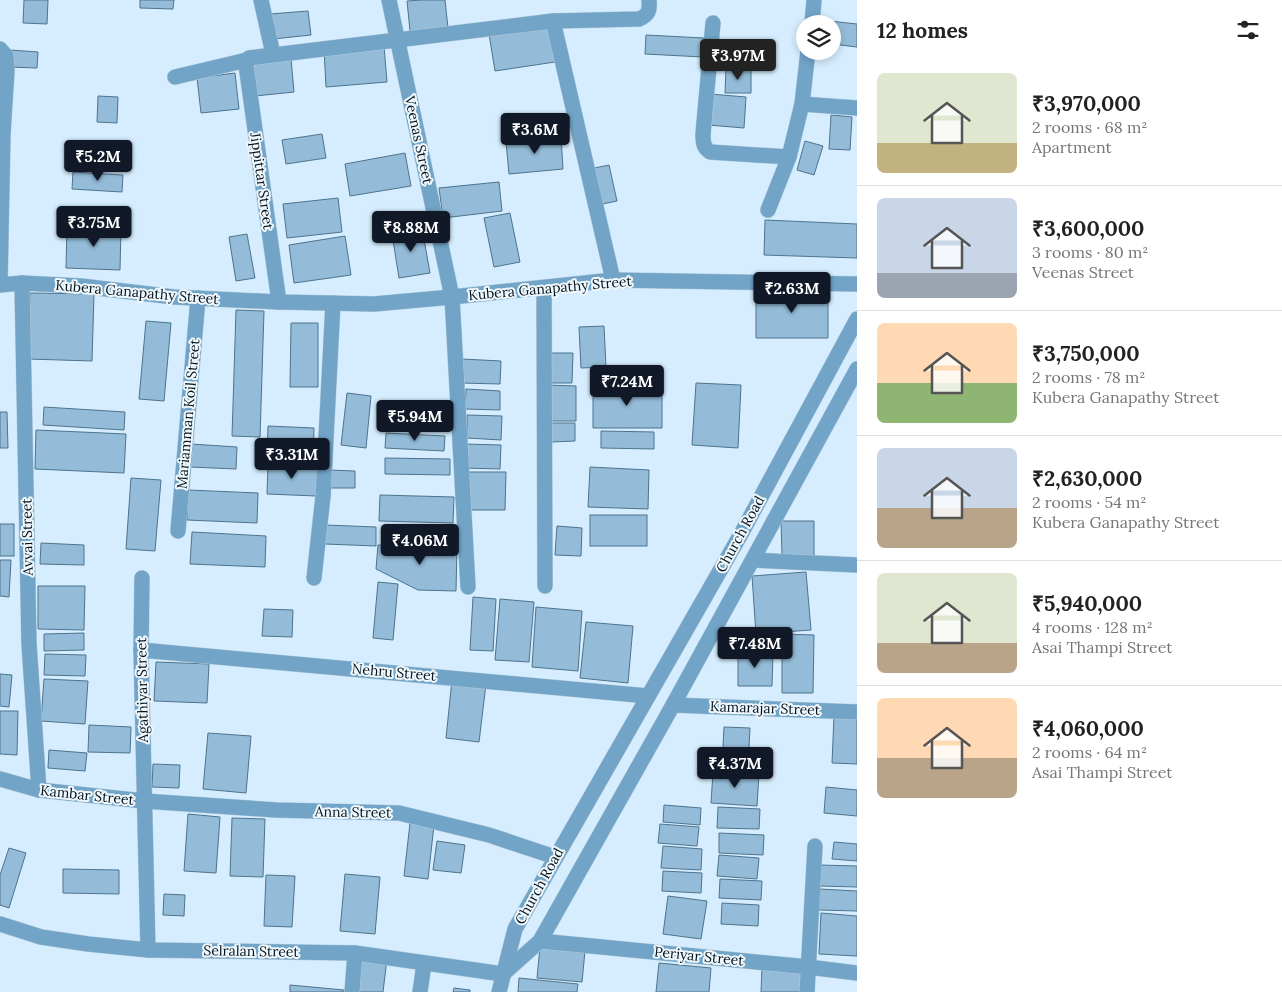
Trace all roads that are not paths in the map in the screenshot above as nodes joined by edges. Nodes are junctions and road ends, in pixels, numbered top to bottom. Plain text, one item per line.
1 (262, 0) edge
2 (389, 0) edge
3 (649, 0) edge
4 (814, 0) edge
5 (813, 15) edge
6 (553, 21) junction
7 (713, 23) dead end
8 (398, 41) junction
9 (0, 49) edge
10 (272, 54) junction
11 (247, 60) junction
12 (807, 60) edge
13 (176, 77) dead end
14 (802, 104) junction
15 (857, 108) edge
16 (789, 156) junction
17 (768, 210) dead end
18 (613, 280) junction
19 (22, 283) junction
20 (857, 284) edge
21 (0, 285) edge
22 (544, 288) junction
23 (452, 297) junction
24 (198, 298) junction
25 (279, 302) junction
26 (333, 303) junction
27 (857, 319) edge
28 (857, 369) edge
29 (850, 394) edge
30 (178, 531) dead end
31 (753, 560) junction
32 (857, 565) edge
33 (142, 578) dead end
34 (314, 578) dead end
35 (545, 586) dead end
36 (468, 587) dead end
37 (140, 650) junction
38 (648, 696) junction
39 (673, 705) junction
40 (857, 712) edge
41 (0, 779) edge
42 (39, 790) junction
43 (144, 801) junction
44 (815, 846) dead end
45 (555, 857) junction
46 (0, 924) edge
47 (540, 941) junction
48 (148, 950) junction
49 (354, 953) junction
50 (424, 964) junction
51 (808, 967) junction
52 (503, 974) junction
53 (857, 974) edge
54 (352, 992) edge
55 (420, 992) edge
56 (499, 992) edge
57 (807, 992) edge

1 - 10 street
2 - 8 street, Veenas Street
3 - 6 street
4 - 5 street
6 - 8 street
6 - 18 street
7 - 16 street
8 - 10 street
8 - 23 street, Veenas Street
9 - 21 street
10 - 11 street
11 - 13 street
11 - 25 street, Jippittar Street
12 - 14 street
14 - 15 street
14 - 16 street
16 - 17 street
18 - 20 street, Kubera Ganapathy Street
18 - 22 street, Kubera Ganapathy Street
19 - 21 street, Kubera Ganapathy Street
19 - 24 street, Kubera Ganapathy Street
19 - 42 street, Avvai Street
22 - 23 street, Kubera Ganapathy Street
22 - 35 street
23 - 26 street, Kubera Ganapathy Street
23 - 36 street, Veenas Street
24 - 25 street, Kubera Ganapathy Street
24 - 30 street, Mariamman Koil Street
25 - 26 street, Kubera Ganapathy Street
26 - 34 street
27 - 38 street, Church Road
28 - 29 street, Church Road
29 - 31 street, Church Road
31 - 32 street
31 - 39 street, Church Road
33 - 37 street, Agathiyar Street
37 - 38 street, Nehru Street
37 - 43 street, Agathiyar Street
38 - 45 street, Church Road
39 - 40 street, Kamarajar Street
39 - 47 street, Church Road
41 - 42 street, Kambar Street
42 - 43 street, Kambar Street
43 - 45 street, Anna Street
43 - 48 street, Agathiyar Street
44 - 51 street
45 - 52 street, Church Road
46 - 48 street, Selralan Street
47 - 51 street, Periyar Street
47 - 52 street, Church Road
48 - 49 street, Selralan Street
49 - 50 street, Selralan Street
49 - 54 street
50 - 52 street, Selralan Street
50 - 55 street
51 - 53 street, Periyar Street
51 - 57 street
52 - 56 street

